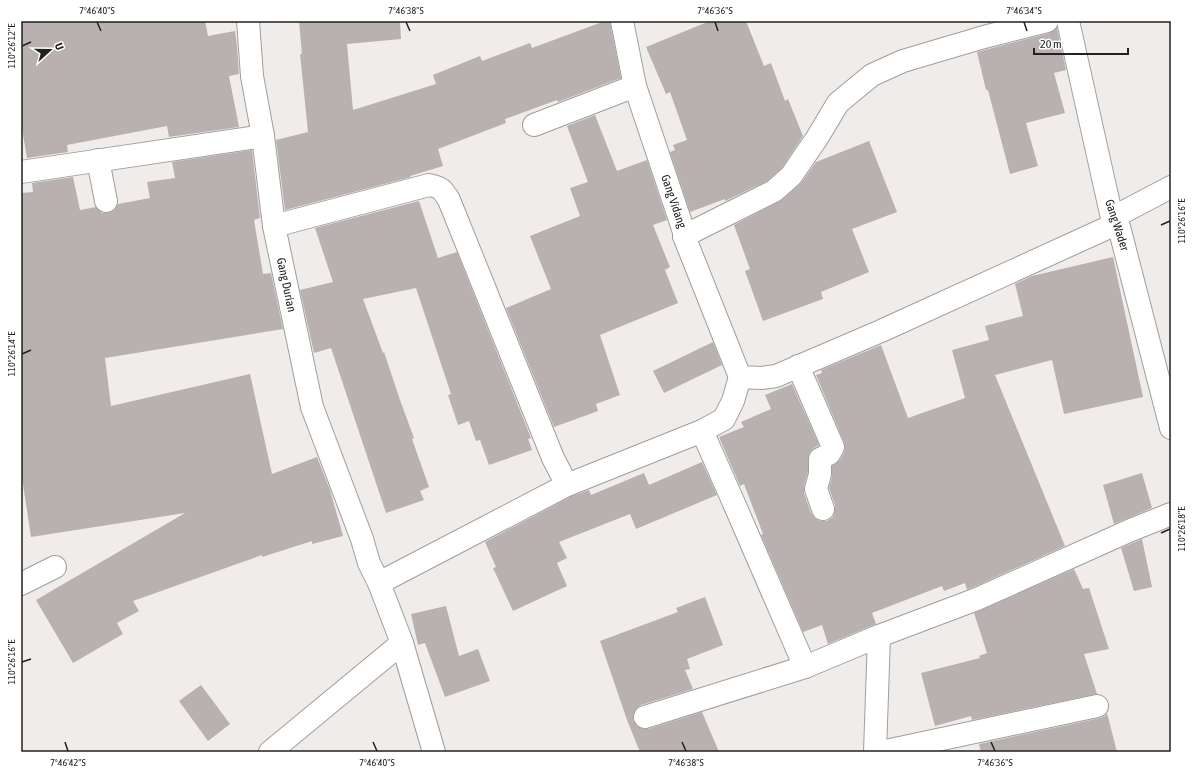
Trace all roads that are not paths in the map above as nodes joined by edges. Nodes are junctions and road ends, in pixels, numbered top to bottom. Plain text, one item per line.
1 (248, 21) edge
2 (622, 21) edge
3 (1047, 21) edge
4 (1068, 21) edge
5 (635, 86) junction
6 (534, 125) dead end
7 (263, 136) junction
8 (98, 160) junction
9 (21, 172) edge
10 (1171, 187) edge
11 (106, 201) dead end
12 (1115, 221) junction
13 (274, 226) junction
14 (684, 236) junction
15 (798, 366) junction
16 (740, 377) junction
17 (1171, 428) edge
18 (702, 431) junction
19 (560, 472) junction
20 (823, 509) dead end
21 (1171, 514) edge
22 (55, 567) dead end
23 (379, 583) junction
24 (21, 584) edge
25 (879, 636) junction
26 (402, 643) junction
27 (805, 666) junction
28 (1097, 706) dead end
29 (645, 717) dead end
30 (270, 752) edge
31 (434, 752) edge
32 (875, 752) edge
33 (882, 752) edge

1 - 7 street, Gang Durian
2 - 5 street, Gang Vidang
3 - 14 street
4 - 12 street, Gang Wader
5 - 6 street
5 - 14 street, Gang Vidang
7 - 8 street
7 - 13 street, Gang Durian
8 - 9 street
8 - 11 street
10 - 12 street
12 - 15 street
12 - 17 street, Gang Wader
13 - 19 street
13 - 23 street, Gang Durian
14 - 16 street, Gang Vidang
15 - 16 street
15 - 20 street
16 - 18 street
18 - 19 street
18 - 27 street
19 - 23 street
21 - 25 street
22 - 24 street
23 - 26 street, Gang Durian
25 - 27 street
25 - 32 street
26 - 30 street
26 - 31 street, Gang Durian
27 - 29 street
28 - 33 street

